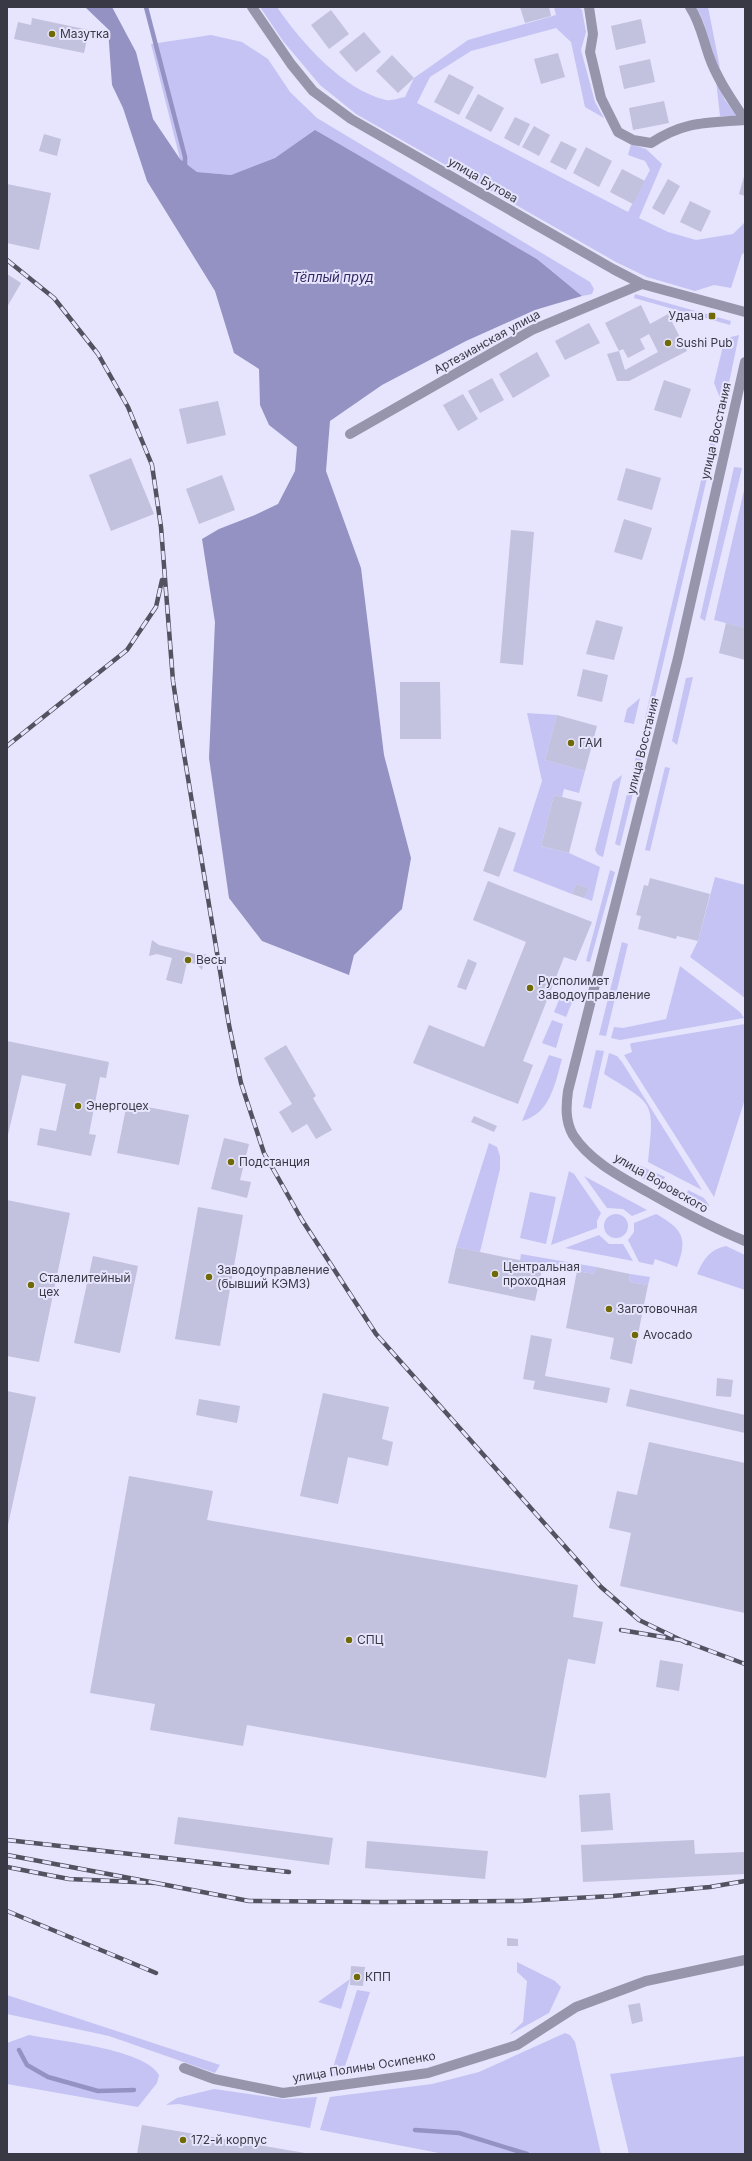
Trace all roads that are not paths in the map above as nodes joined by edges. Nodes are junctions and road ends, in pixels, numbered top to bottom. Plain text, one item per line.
1 (252, 7) edge
2 (589, 7) edge
3 (690, 7) edge
4 (745, 120) edge
5 (642, 284) junction
6 (745, 312) edge
7 (745, 362) edge
8 (350, 434) dead end
9 (572, 1134) joint
10 (745, 1241) edge
11 (745, 1960) edge
12 (184, 2068) dead end

1 - 5 street, улица Бутова
2 - 4 street
3 - 4 street
5 - 6 street, улица Бутова
5 - 8 street, Артезианская улица
7 - 9 street, улица Восстания
9 - 10 street, улица Воровского
11 - 12 street, улица Полины Осипенко

